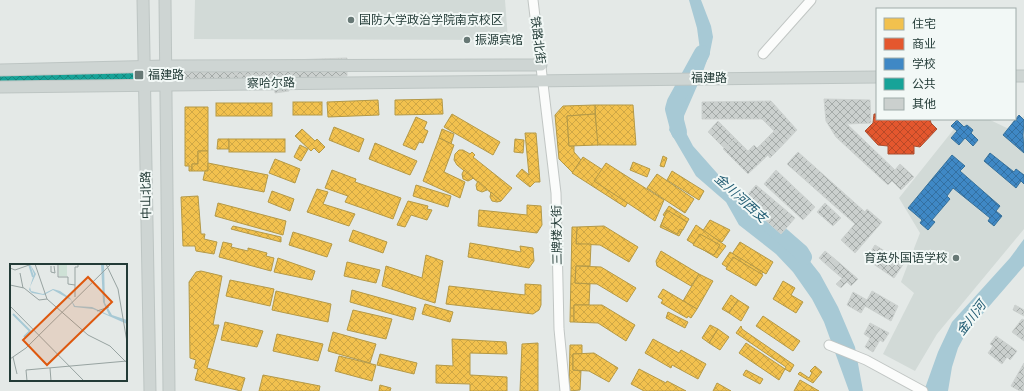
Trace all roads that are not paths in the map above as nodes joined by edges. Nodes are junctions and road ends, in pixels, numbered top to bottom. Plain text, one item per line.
1 (143, 0) edge
2 (165, 0) edge
3 (533, 0) edge
4 (810, 0) edge
5 (762, 54) dead end
6 (541, 65) junction
7 (165, 66) junction
8 (144, 67) junction
9 (0, 70) edge
10 (876, 77) edge
11 (542, 80) junction
12 (165, 84) junction
13 (145, 85) junction
14 (0, 87) edge
15 (829, 345) dead end
16 (922, 390) edge
17 (150, 391) edge
18 (169, 391) edge
19 (565, 391) edge

1 - 8 main road, 中山北路
2 - 7 main road, 中山北路
3 - 6 street, 铁路北街
4 - 5 street
6 - 7 main road, 察哈尔路
6 - 11 street, 铁路北街
7 - 8 main road, 察哈尔路
7 - 12 main road, 中山北路
8 - 9 main road, 察哈尔路
8 - 13 main road, 中山北路
10 - 11 main road, 福建路
11 - 12 main road, 察哈尔路
11 - 19 street, 三牌楼大街
12 - 13 main road, 察哈尔路
12 - 18 main road, 中山北路
13 - 14 main road, 察哈尔路
13 - 17 main road, 中山北路
15 - 16 street

